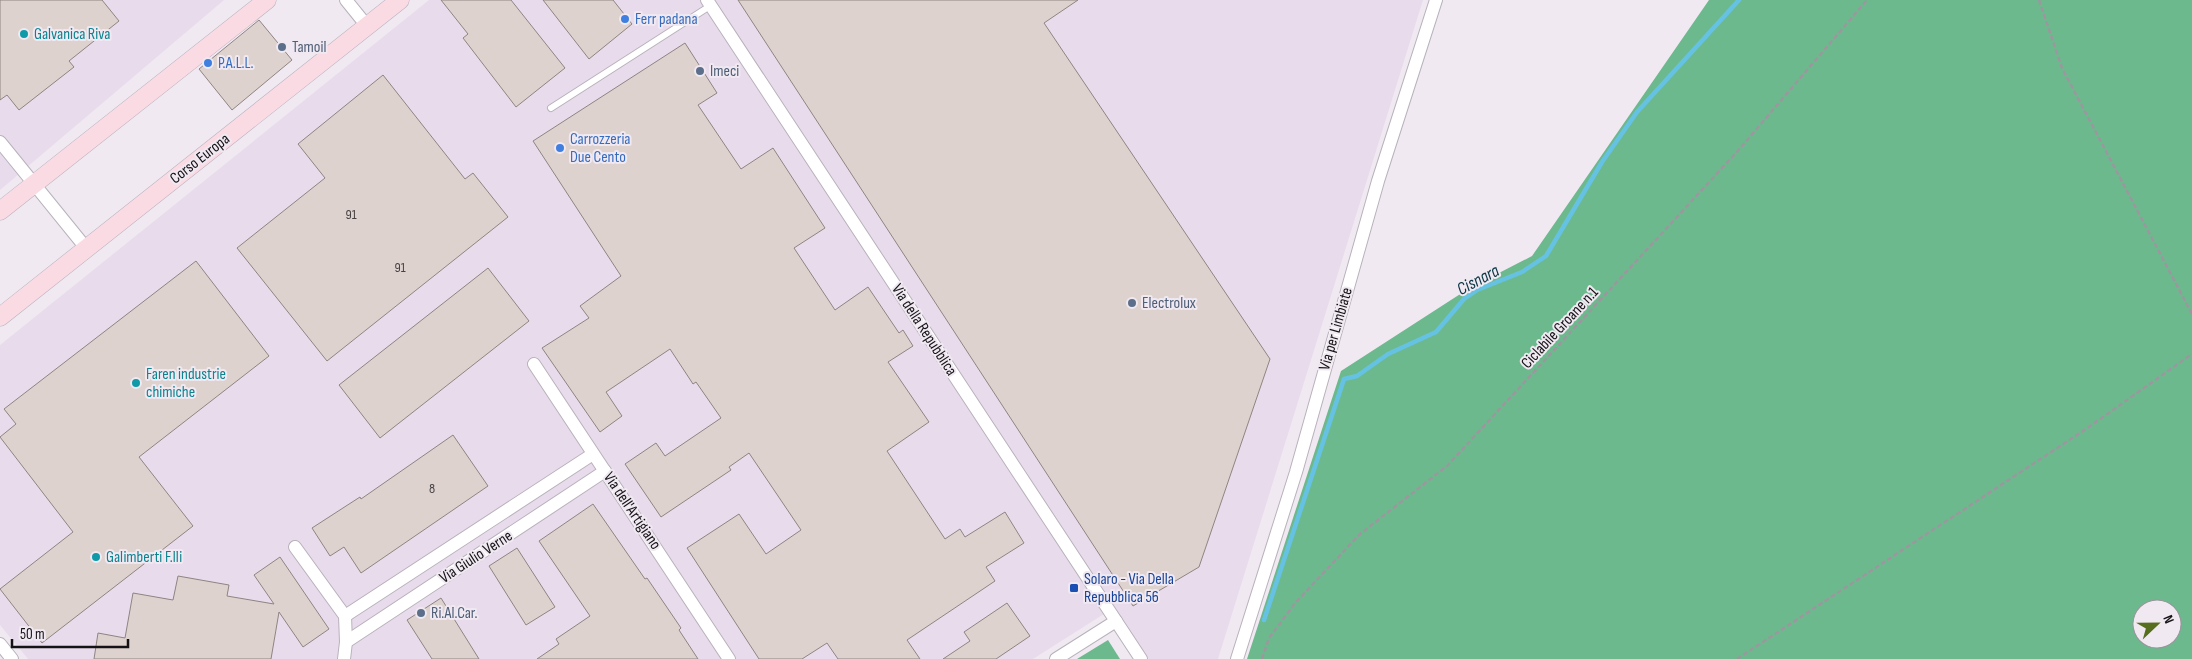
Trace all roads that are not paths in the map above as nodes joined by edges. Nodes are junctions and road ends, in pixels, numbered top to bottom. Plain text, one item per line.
1 (267, 0) edge
2 (346, 0) edge
3 (400, 0) edge
4 (1436, 0) edge
5 (709, 3) edge
6 (367, 26) junction
7 (551, 108) dead end
8 (0, 142) edge
9 (34, 184) junction
10 (0, 211) edge
11 (86, 248) junction
12 (0, 317) edge
13 (534, 364) dead end
14 (593, 454) junction
15 (605, 472) junction
16 (295, 547) dead end
17 (345, 616) junction
18 (1116, 620) junction
19 (346, 642) junction
20 (0, 644) edge
21 (12, 659) edge
22 (344, 659) edge
23 (729, 659) edge
24 (1056, 659) edge
25 (1142, 659) edge
26 (1237, 659) edge

1 - 9 street
2 - 6 street
3 - 6 street, Corso Europa
4 - 26 street, Via per Limbiate
5 - 7 lane
5 - 18 street, Via della Repubblica
6 - 11 street, Corso Europa
8 - 9 street
9 - 10 street
9 - 11 street
11 - 12 street, Corso Europa
13 - 14 street, Via dell'Artigiano
14 - 15 street, Via dell'Artigiano
14 - 17 street, Via Giulio Verne
15 - 19 street, Via Giulio Verne
15 - 23 street, Via dell'Artigiano
16 - 17 street
17 - 19 street
18 - 24 street
18 - 25 street, Via della Repubblica
19 - 22 street
20 - 21 street

